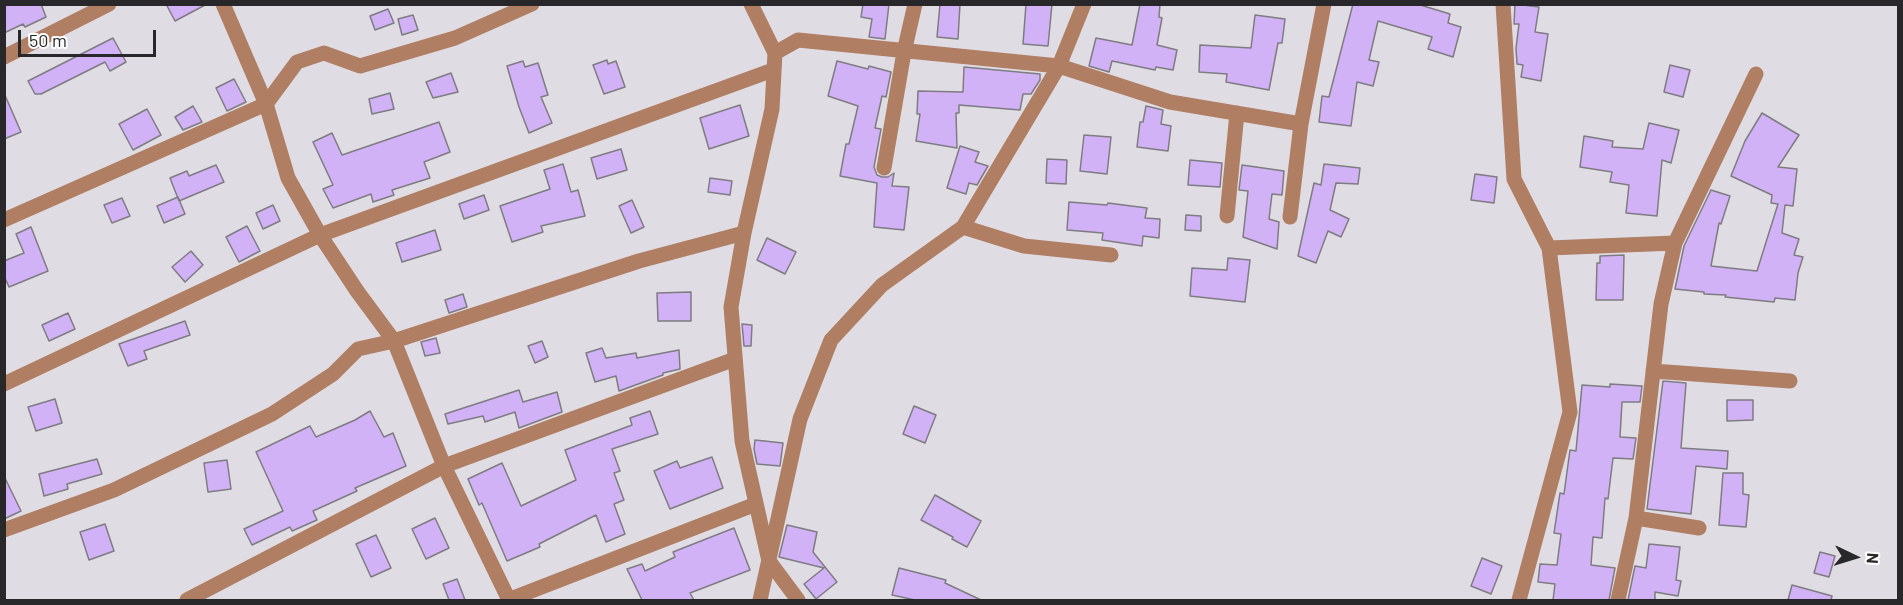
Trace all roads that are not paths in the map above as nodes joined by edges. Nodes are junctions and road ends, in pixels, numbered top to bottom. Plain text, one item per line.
1 (110, 4) edge
2 (223, 4) edge
3 (531, 4) edge
4 (751, 4) edge
5 (915, 4) edge
6 (1084, 4) edge
7 (1324, 4) edge
8 (1503, 4) edge
9 (904, 52) junction
10 (775, 53) junction
11 (4, 57) edge
12 (1059, 66) junction
13 (773, 70) junction
14 (1756, 74) dead end
15 (266, 104) junction
16 (1237, 113) junction
17 (1301, 124) junction
18 (884, 168) dead end
19 (1227, 216) dead end
20 (1290, 217) dead end
21 (4, 220) edge
22 (963, 227) junction
23 (744, 233) junction
24 (320, 234) junction
25 (1675, 243) junction
26 (1549, 248) junction
27 (1111, 255) dead end
28 (394, 341) junction
29 (735, 359) junction
30 (1653, 371) junction
31 (1790, 381) dead end
32 (4, 384) edge
33 (444, 466) junction
34 (756, 504) junction
35 (1636, 518) junction
36 (1699, 528) dead end
37 (4, 530) edge
38 (769, 561) junction
39 (187, 600) edge
40 (509, 600) edge
41 (760, 600) edge
42 (798, 600) edge
43 (1519, 600) edge
44 (1618, 600) edge

1 - 11 street
2 - 15 street
3 - 15 street
4 - 10 street
5 - 9 street
6 - 12 street
7 - 17 street
8 - 26 street
9 - 10 street
9 - 12 street
9 - 18 street
10 - 13 street
12 - 16 street
12 - 22 street
13 - 23 street
13 - 24 street
14 - 25 street
15 - 21 street
15 - 24 street
16 - 17 street
16 - 19 street
17 - 20 street
22 - 27 street
22 - 38 street
23 - 28 street
23 - 29 street
24 - 28 street
24 - 32 street
25 - 26 street
25 - 30 street
26 - 43 street
28 - 33 street
28 - 37 street
29 - 33 street
29 - 34 street
30 - 31 street
30 - 35 street
33 - 39 street
33 - 40 street
34 - 38 street
34 - 40 street
35 - 36 street
35 - 44 street
38 - 41 street
38 - 42 street

